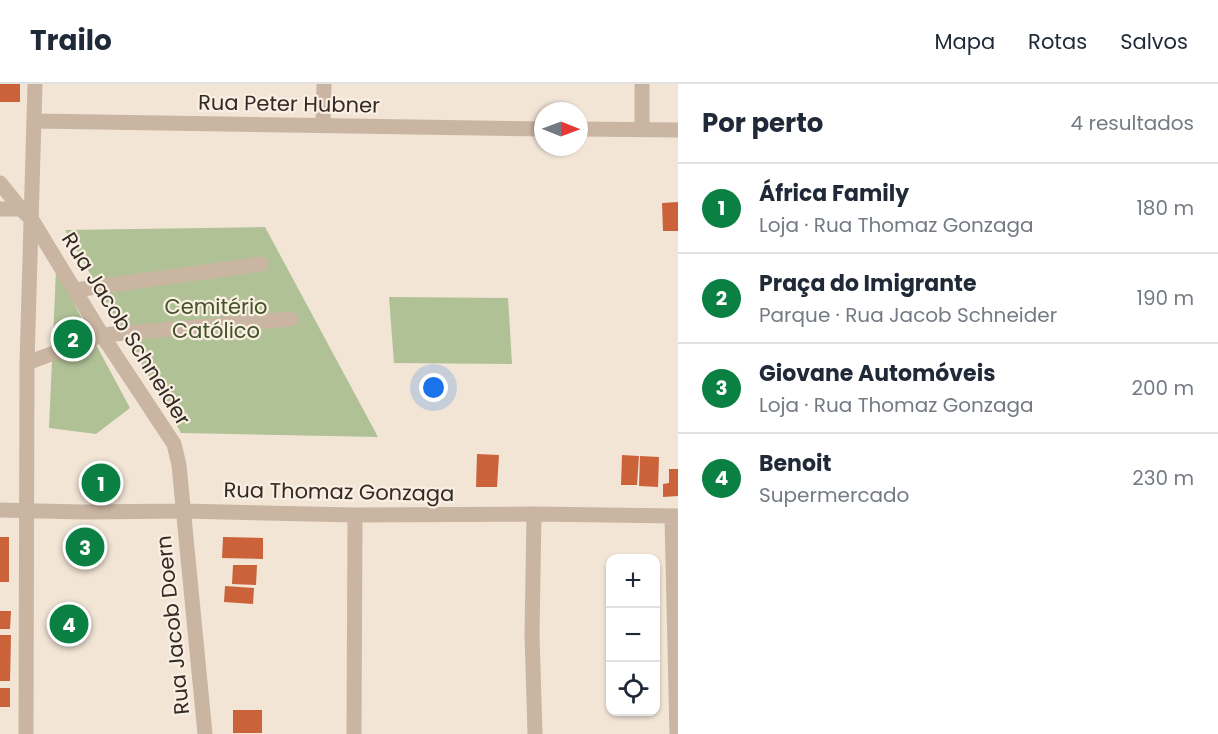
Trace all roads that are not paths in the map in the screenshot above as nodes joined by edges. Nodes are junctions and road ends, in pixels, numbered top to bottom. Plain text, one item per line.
1 (35, 84) edge
2 (324, 84) edge
3 (642, 84) edge
4 (35, 121) junction
5 (323, 125) junction
6 (534, 129) edge
7 (588, 129) edge
8 (642, 130) junction
9 (678, 130) edge
10 (0, 183) edge
11 (0, 209) edge
12 (26, 214) junction
13 (261, 264) dead end
14 (75, 290) junction
15 (291, 319) dead end
16 (102, 335) junction
17 (27, 363) junction
18 (0, 510) edge
19 (26, 510) junction
20 (183, 511) junction
21 (534, 514) junction
22 (355, 515) junction
23 (675, 517) edge
24 (26, 734) edge
25 (205, 734) edge
26 (354, 734) edge
27 (535, 734) edge
28 (677, 734) edge

1 - 4 street
2 - 5 street
3 - 8 street
4 - 5 street, Rua Peter Hubner
4 - 12 street
5 - 6 street, Rua Peter Hubner
7 - 8 street
8 - 9 street
10 - 12 street, Rua Jacob Schneider
11 - 12 street
12 - 14 street, Rua Jacob Schneider
12 - 17 street
13 - 14 street
14 - 16 street, Rua Jacob Schneider
15 - 16 street
16 - 17 street
16 - 20 street, Rua Jacob Schneider
17 - 19 street
18 - 19 street, Rua Thomaz Gonzaga
19 - 20 street, Rua Thomaz Gonzaga
19 - 24 street
20 - 22 street, Rua Thomaz Gonzaga
20 - 25 street, Rua Jacob Doern
21 - 22 street, Rua Thomaz Gonzaga
21 - 23 street, Rua Thomaz Gonzaga
21 - 27 street
22 - 26 street
23 - 28 street

